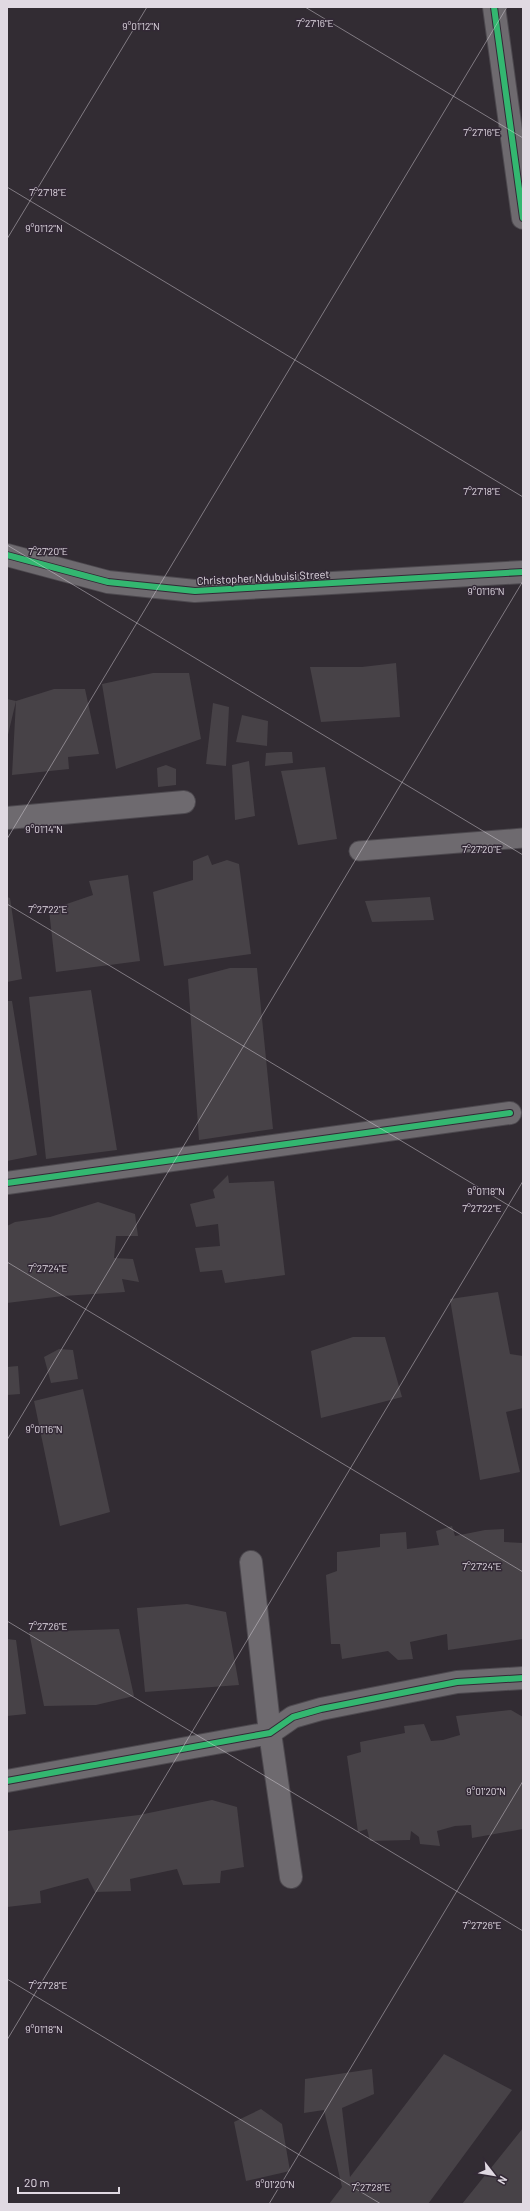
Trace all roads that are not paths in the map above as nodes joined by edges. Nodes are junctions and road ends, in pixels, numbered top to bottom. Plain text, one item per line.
1 (494, 7) edge
2 (523, 218) edge
3 (7, 555) edge
4 (523, 572) edge
5 (184, 802) dead end
6 (7, 818) edge
7 (523, 838) edge
8 (359, 851) dead end
9 (510, 1113) dead end
10 (7, 1183) edge
11 (251, 1562) dead end
12 (523, 1678) edge
13 (270, 1733) junction
14 (7, 1780) edge
15 (292, 1877) dead end

1 - 2 street
3 - 4 street, Christopher Ndubuisi Street
5 - 6 street
7 - 8 lane
9 - 10 street
11 - 13 street
12 - 13 street
13 - 14 street
13 - 15 street

